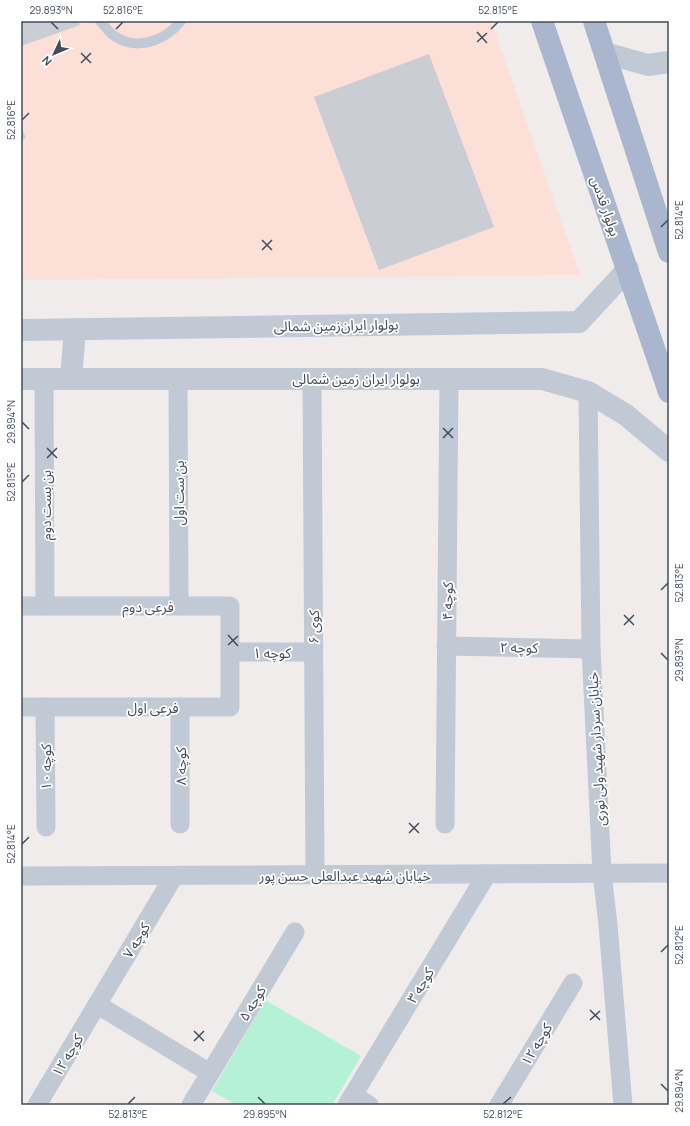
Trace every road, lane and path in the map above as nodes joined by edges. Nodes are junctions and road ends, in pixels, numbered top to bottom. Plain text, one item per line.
1 (100, 21) edge
2 (181, 21) edge
3 (542, 21) edge
4 (594, 21) edge
5 (604, 53) junction
6 (669, 62) edge
7 (669, 252) edge
8 (628, 269) junction
9 (75, 329) junction
10 (21, 330) edge
11 (312, 378) junction
12 (449, 378) junction
13 (21, 379) edge
14 (44, 379) junction
15 (71, 379) junction
16 (178, 379) junction
17 (588, 392) junction
18 (669, 392) edge
19 (669, 451) edge
20 (21, 606) edge
21 (45, 606) junction
22 (179, 606) junction
23 (446, 646) junction
24 (591, 648) junction
25 (230, 652) junction
26 (313, 652) junction
27 (21, 707) edge
28 (45, 707) junction
29 (180, 707) junction
30 (180, 824) dead end
31 (445, 824) dead end
32 (46, 827) dead end
33 (602, 873) junction
34 (669, 873) edge
35 (487, 874) junction
36 (315, 875) junction
37 (21, 876) edge
38 (174, 876) junction
39 (295, 932) dead end
40 (573, 982) dead end
41 (98, 1005) junction
42 (210, 1073) junction
43 (350, 1100) edge
44 (37, 1105) edge
45 (191, 1105) edge
46 (369, 1105) edge
47 (499, 1105) edge
48 (622, 1105) edge

1 - 2 lane
3 - 8 main road, بولوار قدس
4 - 5 main road
5 - 6 street
5 - 7 main road
8 - 9 street, بولوار ایران‌زمین شمالی
8 - 18 main road, بولوار قدس
9 - 10 street, بولوار ایران‌زمین شمالی
9 - 15 street
11 - 12 street, بولوار ایران زمین شمالی
11 - 16 street, بولوار ایران زمین شمالی
11 - 26 street, کوی ۶
12 - 17 street, بولوار ایران زمین شمالی
12 - 23 street, کوچه ۴
13 - 14 street, بولوار ایران زمین شمالی
14 - 15 street, بولوار ایران زمین شمالی
14 - 21 street, بن بست دوم
15 - 16 street, بولوار ایران زمین شمالی
16 - 22 street, بن ست اول
17 - 19 street, بولوار ایران زمین شمالی
17 - 24 street, خیابان سردار شهید ولی نوری
20 - 21 street, فرعی دوم
21 - 22 street, فرعی دوم
22 - 25 street, فرعی دوم
23 - 24 street, کوچه ۲
23 - 31 street, کوچه ۴
24 - 33 street, خیابان سردار شهید ولی نوری
25 - 26 street, کوچه ۱
25 - 29 street, فرعی اول
26 - 36 street, کوی ۶
27 - 28 street, فرعی اول
28 - 29 street, فرعی اول
28 - 32 street, کوچه ۱۰
29 - 30 street, کوچه ۸
33 - 34 street, خیابان شهید عبدالعلی حسن پور
33 - 35 street, خیابان شهید عبدالعلی حسن پور
33 - 48 street, خیابان سردار شهید ولی نوری
35 - 36 street, خیابان شهید عبدالعلی حسن پور
35 - 43 street, کوچه ۳
36 - 38 street, خیابان شهید عبدالعلی حسن پور
37 - 38 street, خیابان شهید عبدالعلی حسن پور
38 - 41 street, کوچه ۷
39 - 42 street, کوچه ۵
40 - 47 street, کوچه ۱۲
41 - 42 street
41 - 44 street, کوچه ۱۲
42 - 45 street
43 - 46 street

